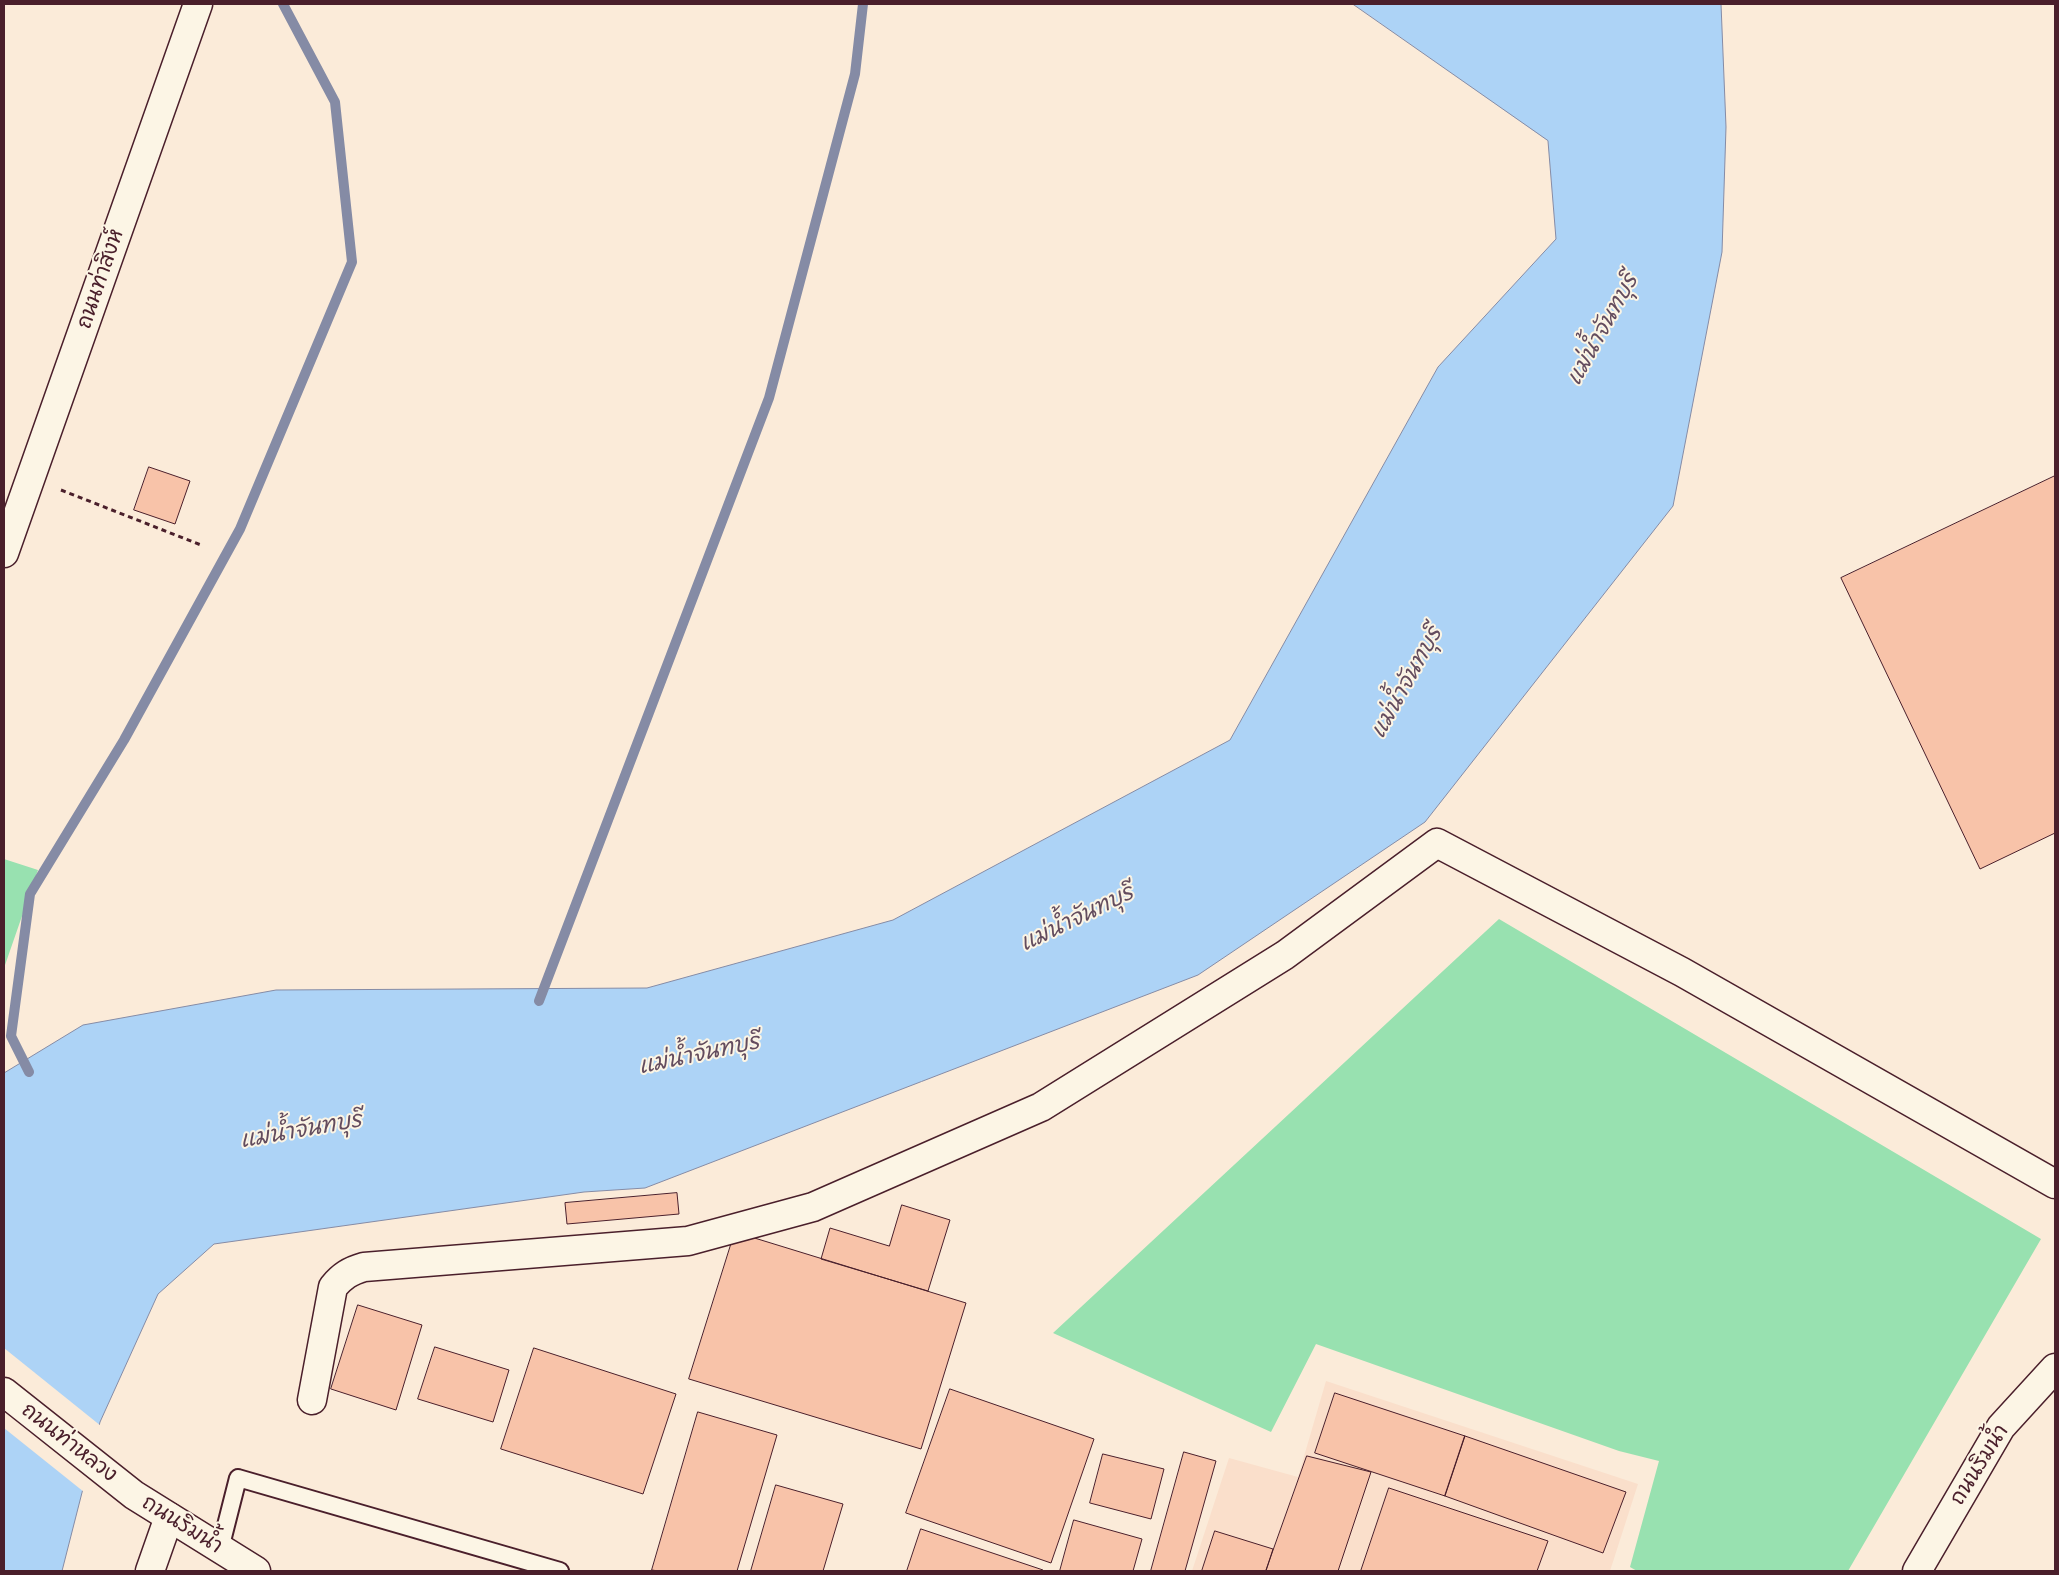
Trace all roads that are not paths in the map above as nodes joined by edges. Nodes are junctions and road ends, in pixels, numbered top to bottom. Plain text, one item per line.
1 (198, 4) edge
2 (19, 491) edge
3 (4, 554) edge
4 (2055, 1184) edge
5 (2055, 1368) edge
6 (4, 1392) edge
7 (312, 1400) dead end
8 (134, 1495) joint
9 (170, 1518) junction
10 (220, 1549) junction
11 (1923, 1569) edge
12 (150, 1571) edge
13 (256, 1571) edge
14 (560, 1571) edge

1 - 2 street, ถนนท่าสิงห์
2 - 3 street, ถนนท่าสิงห์
4 - 7 street
5 - 11 street, ถนนริมน้ำ
6 - 8 street, ถนนท่าหลวง
8 - 9 street, ถนนริมน้ำ
9 - 10 street, ถนนริมน้ำ
9 - 12 street
10 - 13 street, ถนนริมน้ำ
10 - 14 lane

